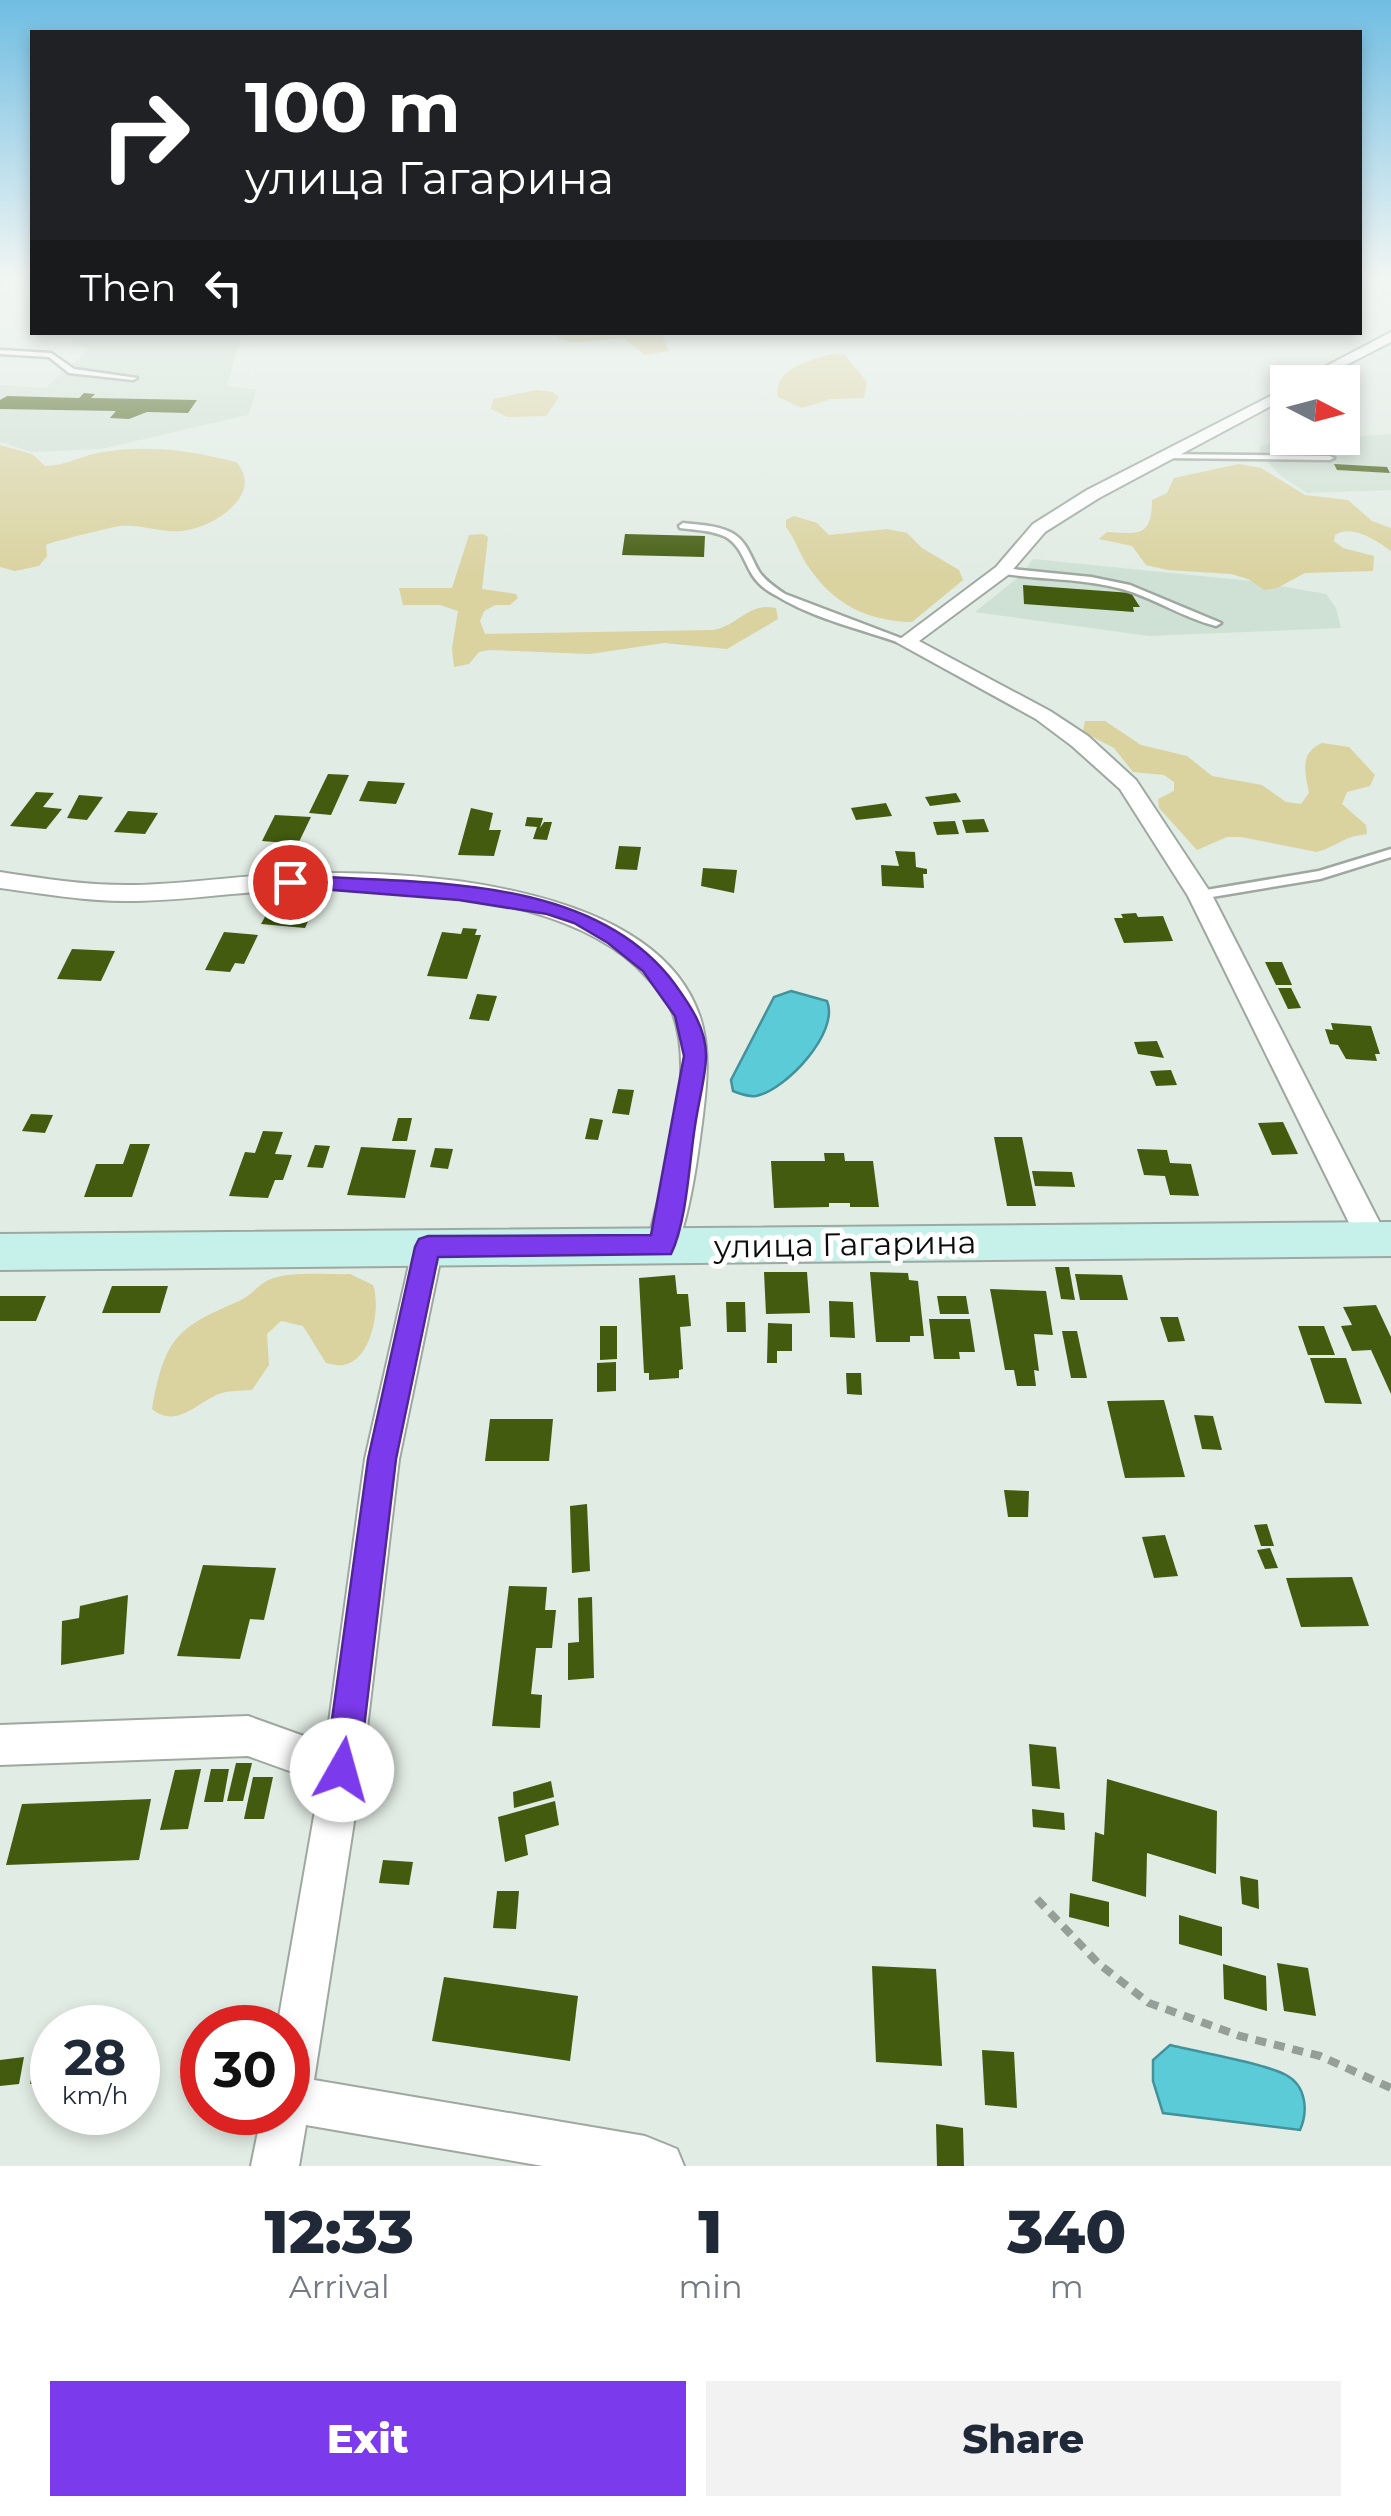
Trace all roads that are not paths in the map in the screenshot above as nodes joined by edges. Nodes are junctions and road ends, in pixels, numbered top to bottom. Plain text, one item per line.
1 (118, 376) edge
2 (133, 378) dead end
3 (1270, 400) edge
4 (1164, 456) junction
5 (1330, 458) dead end
6 (683, 526) dead end
7 (1002, 572) junction
8 (1216, 623) dead end
9 (906, 642) junction
10 (1391, 852) edge
11 (0, 880) edge
12 (1200, 895) junction
13 (1382, 1239) edge
14 (662, 1246) junction
15 (428, 1247) junction
16 (0, 1252) edge
17 (0, 1744) edge
18 (342, 1770) junction
19 (303, 2005) edge
20 (310, 2103) edge
21 (280, 2135) edge
22 (274, 2166) edge
23 (660, 2166) edge

1 - 2 lane
3 - 4 street
4 - 5 lane
4 - 7 street
6 - 9 lane
7 - 8 lane
7 - 9 street
9 - 12 street
10 - 12 lane
11 - 14 street
12 - 13 street
13 - 14 main road, улица Гагарина
14 - 15 main road, улица Гагарина
15 - 16 main road, улица Гагарина
15 - 18 street
17 - 18 street
18 - 19 street
20 - 23 street
21 - 22 street

